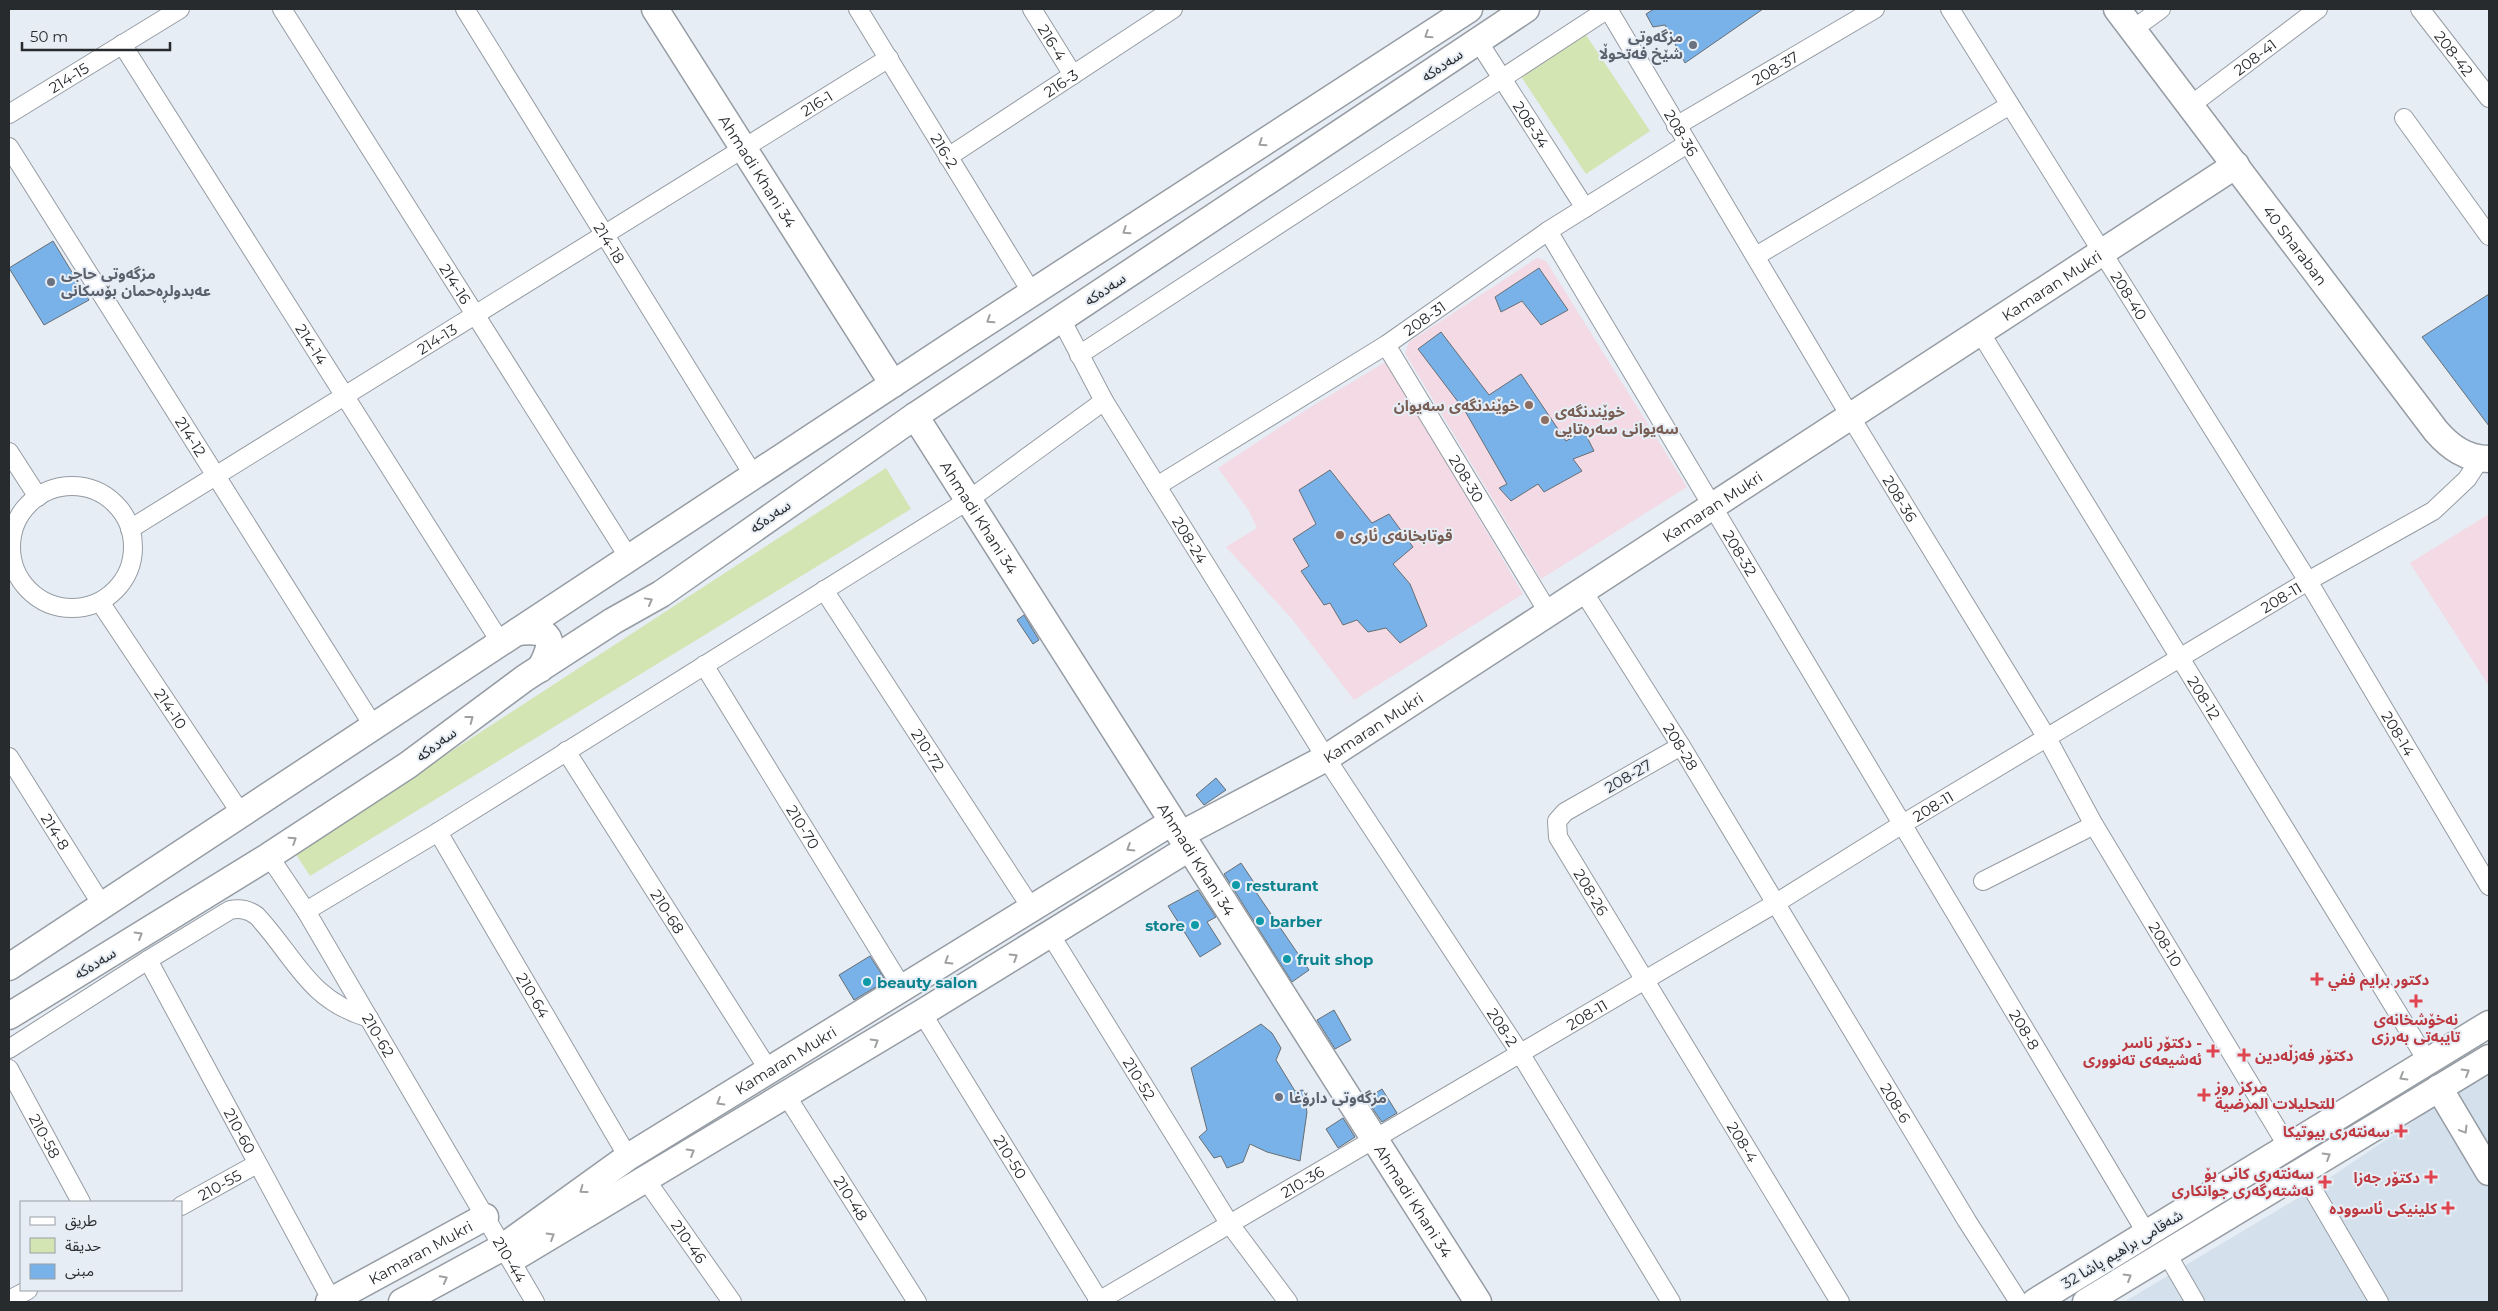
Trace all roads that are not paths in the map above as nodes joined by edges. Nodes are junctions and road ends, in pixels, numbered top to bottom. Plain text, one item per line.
1 (180, 9) edge
2 (282, 9) edge
3 (465, 9) edge
4 (656, 9) edge
5 (858, 9) edge
6 (1032, 9) edge
7 (1173, 9) edge
8 (1469, 9) edge
9 (1526, 9) edge
10 (1608, 9) edge
11 (1875, 9) edge
12 (1950, 9) edge
13 (2116, 9) edge
14 (2161, 9) edge
15 (2420, 9) edge
16 (2307, 12) edge
17 (2132, 30) junction
18 (1478, 41) junction
19 (122, 44) junction
20 (889, 58) junction
21 (1073, 75) junction
22 (1502, 79) junction
23 (1340, 92) junction
24 (2489, 98) edge
25 (2010, 105) junction
26 (2190, 105) junction
27 (9, 114) edge
28 (1362, 118) junction
29 (2404, 118) dead end
30 (1298, 120) junction
31 (1676, 126) junction
32 (1687, 144) junction
33 (9, 147) edge
34 (743, 148) junction
35 (1317, 148) junction
36 (948, 157) junction
37 (2236, 164) junction
38 (1585, 208) junction
39 (1548, 231) junction
40 (606, 233) junction
41 (2489, 236) edge
42 (2102, 252) junction
43 (1756, 256) junction
44 (1032, 293) junction
45 (475, 314) junction
46 (1061, 319) junction
47 (1980, 332) junction
48 (1386, 345) junction
49 (1079, 355) junction
50 (893, 384) junction
51 (345, 396) junction
52 (1104, 401) junction
53 (915, 416) junction
54 (1850, 416) junction
55 (9, 452) edge
56 (2484, 459) edge
57 (216, 476) junction
58 (754, 476) junction
59 (1157, 486) junction
60 (38, 497) junction
61 (967, 501) junction
62 (1712, 506) junction
63 (130, 529) junction
64 (629, 558) junction
65 (13, 578) edge
66 (2308, 581) junction
67 (590, 585) junction
68 (824, 590) junction
69 (1583, 591) junction
70 (100, 602) junction
71 (1548, 612) junction
72 (613, 621) junction
73 (509, 637) junction
74 (2180, 658) junction
75 (704, 665) junction
76 (540, 669) junction
77 (374, 727) junction
78 (2047, 738) junction
79 (1681, 746) junction
80 (566, 751) junction
81 (9, 756) edge
82 (1326, 758) junction
83 (1574, 806) joint
84 (242, 815) junction
85 (1901, 824) junction
86 (2094, 824) junction
87 (438, 832) junction
88 (1180, 835) junction
89 (269, 856) junction
90 (1983, 881) dead end
91 (2489, 886) edge
92 (1776, 903) junction
93 (102, 905) junction
94 (1032, 909) junction
95 (306, 912) junction
96 (1050, 934) junction
97 (33, 952) junction
98 (148, 960) junction
99 (9, 967) edge
100 (1644, 981) junction
101 (55, 987) junction
102 (904, 989) junction
103 (922, 1013) junction
104 (9, 1016) edge
105 (370, 1018) junction
106 (2489, 1024) edge
107 (824, 1038) junction
108 (9, 1049) edge
109 (1520, 1053) junction
110 (2489, 1058) edge
111 (2428, 1062) junction
112 (840, 1063) junction
113 (9, 1069) edge
114 (770, 1072) junction
115 (2439, 1088) junction
116 (786, 1096) junction
117 (1374, 1139) junction
118 (2288, 1147) junction
119 (628, 1157) junction
120 (257, 1164) junction
121 (2302, 1171) junction
122 (2489, 1172) edge
123 (646, 1180) junction
124 (80, 1201) edge
125 (182, 1205) edge
126 (485, 1217) junction
127 (1229, 1223) junction
128 (2147, 1234) junction
129 (506, 1254) junction
130 (2167, 1254) junction
131 (26, 1291) edge
132 (9, 1300) edge
133 (331, 1302) edge
134 (402, 1302) edge
135 (535, 1302) edge
136 (732, 1302) edge
137 (917, 1302) edge
138 (1099, 1302) edge
139 (1288, 1302) edge
140 (1478, 1302) edge
141 (1671, 1302) edge
142 (1840, 1302) edge
143 (2019, 1302) edge
144 (2035, 1302) edge
145 (2086, 1302) edge
146 (2195, 1302) edge
147 (2379, 1302) edge

1 - 19 street, 214-15
2 - 45 street, 214-16
3 - 40 street, 214-18
4 - 34 street, Ahmadi Khani 34
5 - 20 street, 216-2
6 - 21 street, 216-4
7 - 21 street, 216-3
8 -> 23 street
9 - 18 street, سەدەکە
10 - 22 street
10 - 31 street, 208-36
11 - 31 street, 208-37
12 - 25 street, 208-40
13 - 17 street, 40 Sharaban
14 - 17 street
15 - 24 street, 208-42
16 - 26 street, 208-41
17 - 26 street, 40 Sharaban
18 - 22 street, 208-34
18 - 28 street, سەدەکە
19 - 27 street, 214-15
19 - 51 street, 214-14
20 - 34 street, 216-1
20 - 36 street, 216-2
21 - 36 street, 216-3
22 - 38 street, 208-34
22 - 49 street
23 - 28 street
23 - 30 street
25 - 42 street, 208-40
25 - 43 street
26 - 37 street, 40 Sharaban
28 - 35 street, سەدەکە
29 - 41 street
30 - 35 street
30 -> 44 street
31 - 32 street, 208-36
32 - 38 street, 208-31
32 - 43 street, 208-36
33 - 57 street, 214-12
34 - 40 street, 214-13
34 - 50 street, Ahmadi Khani 34
35 - 46 street, سەدەکە
36 - 44 street, 216-2
37 - 42 street, Kamaran Mukri
37 - 56 street, 40 Sharaban
38 - 39 street, 208-31
39 - 48 street, 208-31
39 - 62 street, 208-32
40 - 45 street, 214-13
40 - 58 street, 214-18
42 - 47 street, Kamaran Mukri
42 - 66 street, 208-40
43 - 54 street, 208-36
44 -> 50 street
45 - 51 street, 214-13
45 - 64 street, 214-16
46 - 49 street, 208-24
46 - 53 street, سەدەکە
47 - 54 street, Kamaran Mukri
47 - 74 street, 208-12
48 - 59 street, 208-31
48 - 71 street, 208-30
49 - 52 street, 208-24
50 - 58 street
51 - 57 street, 214-13
51 - 73 street, 214-14
52 - 59 street, 208-24
52 - 61 street
53 - 61 street, Ahmadi Khani 34
72 -> 53 street, سەدەکە
54 - 62 street, Kamaran Mukri
54 - 78 street, 208-36
55 - 60 street
56 - 66 street, 208-11
57 - 63 street, 214-13
57 - 77 street, 214-12
58 - 64 street
59 - 82 street, 208-24
60 - 63 street
60 - 65 street
61 - 68 street
61 - 88 street, Ahmadi Khani 34
62 - 69 street, Kamaran Mukri
62 - 85 street, 208-32
63 - 70 street
64 - 67 street
65 - 70 street
66 - 74 street, 208-11
66 - 91 street, 208-14
67 - 72 street
67 - 73 street
68 - 75 street
68 - 94 street, 210-72
69 - 71 street, Kamaran Mukri
69 - 79 street, 208-28
70 - 84 street, 214-10
71 - 82 street, Kamaran Mukri
72 - 76 street, سەدەکە
73 - 76 street
73 - 77 street
74 - 78 street, 208-11
74 - 111 street, 208-12
75 - 80 street
75 - 102 street, 210-70
89 -> 76 street, سەدەکە
77 - 84 street
78 - 85 street, 208-11
78 - 86 street, 208-10
79 - 83 street, 208-27
79 - 92 street, 208-28
80 - 87 street
80 - 114 street, 210-68
81 - 93 street, 214-8
82 - 88 street, Kamaran Mukri
82 - 109 street, 208-2
83 - 100 street, 208-26
84 - 93 street
85 - 92 street, 208-11
85 - 128 street, 208-8
86 - 90 street
86 - 118 street, 208-10
87 - 95 street
87 - 119 street, 210-64
88 -> 94 street, Kamaran Mukri
88 - 96 street, Kamaran Mukri
88 - 117 street, Ahmadi Khani 34
89 - 95 street, 210-62
101 -> 89 street, سەدەکە
92 - 100 street, 208-11
92 - 143 street, 208-6
93 - 97 street
94 -> 102 street, Kamaran Mukri
95 - 105 street, 210-62
103 -> 96 street, Kamaran Mukri
96 - 127 street, 210-52
97 - 99 street
97 - 101 street
98 - 105 street
98 - 108 street
98 - 120 street, 210-60
100 - 109 street, 208-11
100 - 142 street, 208-4
101 - 104 street, سەدەکە
102 - 107 street, Kamaran Mukri
112 -> 103 street, Kamaran Mukri
103 - 138 street, 210-50
105 - 126 street, 210-62
106 - 111 street, شەقامی براهیم پاشا 32
107 - 112 street
107 - 114 street, Kamaran Mukri
109 - 117 street, 208-11
109 - 141 street, 208-2
115 -> 110 street, شەقامی براهیم پاشا 32
111 -> 118 street, شەقامی براهیم پاشا 32
112 - 116 street, Kamaran Mukri
113 - 124 street, 210-58
114 -> 119 street, Kamaran Mukri
121 -> 115 street, شەقامی براهیم پاشا 32
115 -> 122 street
123 -> 116 street, Kamaran Mukri
116 - 137 street, 210-48
117 - 127 street, 210-36
117 - 140 street, Ahmadi Khani 34
118 - 128 street, شەقامی براهیم پاشا 32
119 -> 129 street, Kamaran Mukri
120 - 125 street, 210-55
120 - 133 street, 210-60
121 - 130 street, شەقامی براهیم پاشا 32
121 - 147 street
129 -> 123 street, Kamaran Mukri
123 - 136 street, 210-46
126 - 129 street, 210-44
126 - 133 street, Kamaran Mukri
127 - 138 street, 210-36
127 - 139 street
128 - 144 street, شەقامی براهیم پاشا 32
134 -> 129 street, Kamaran Mukri
129 - 135 street, 210-44
145 -> 130 street, شەقامی براهیم پاشا 32
130 - 146 street
131 - 132 street

